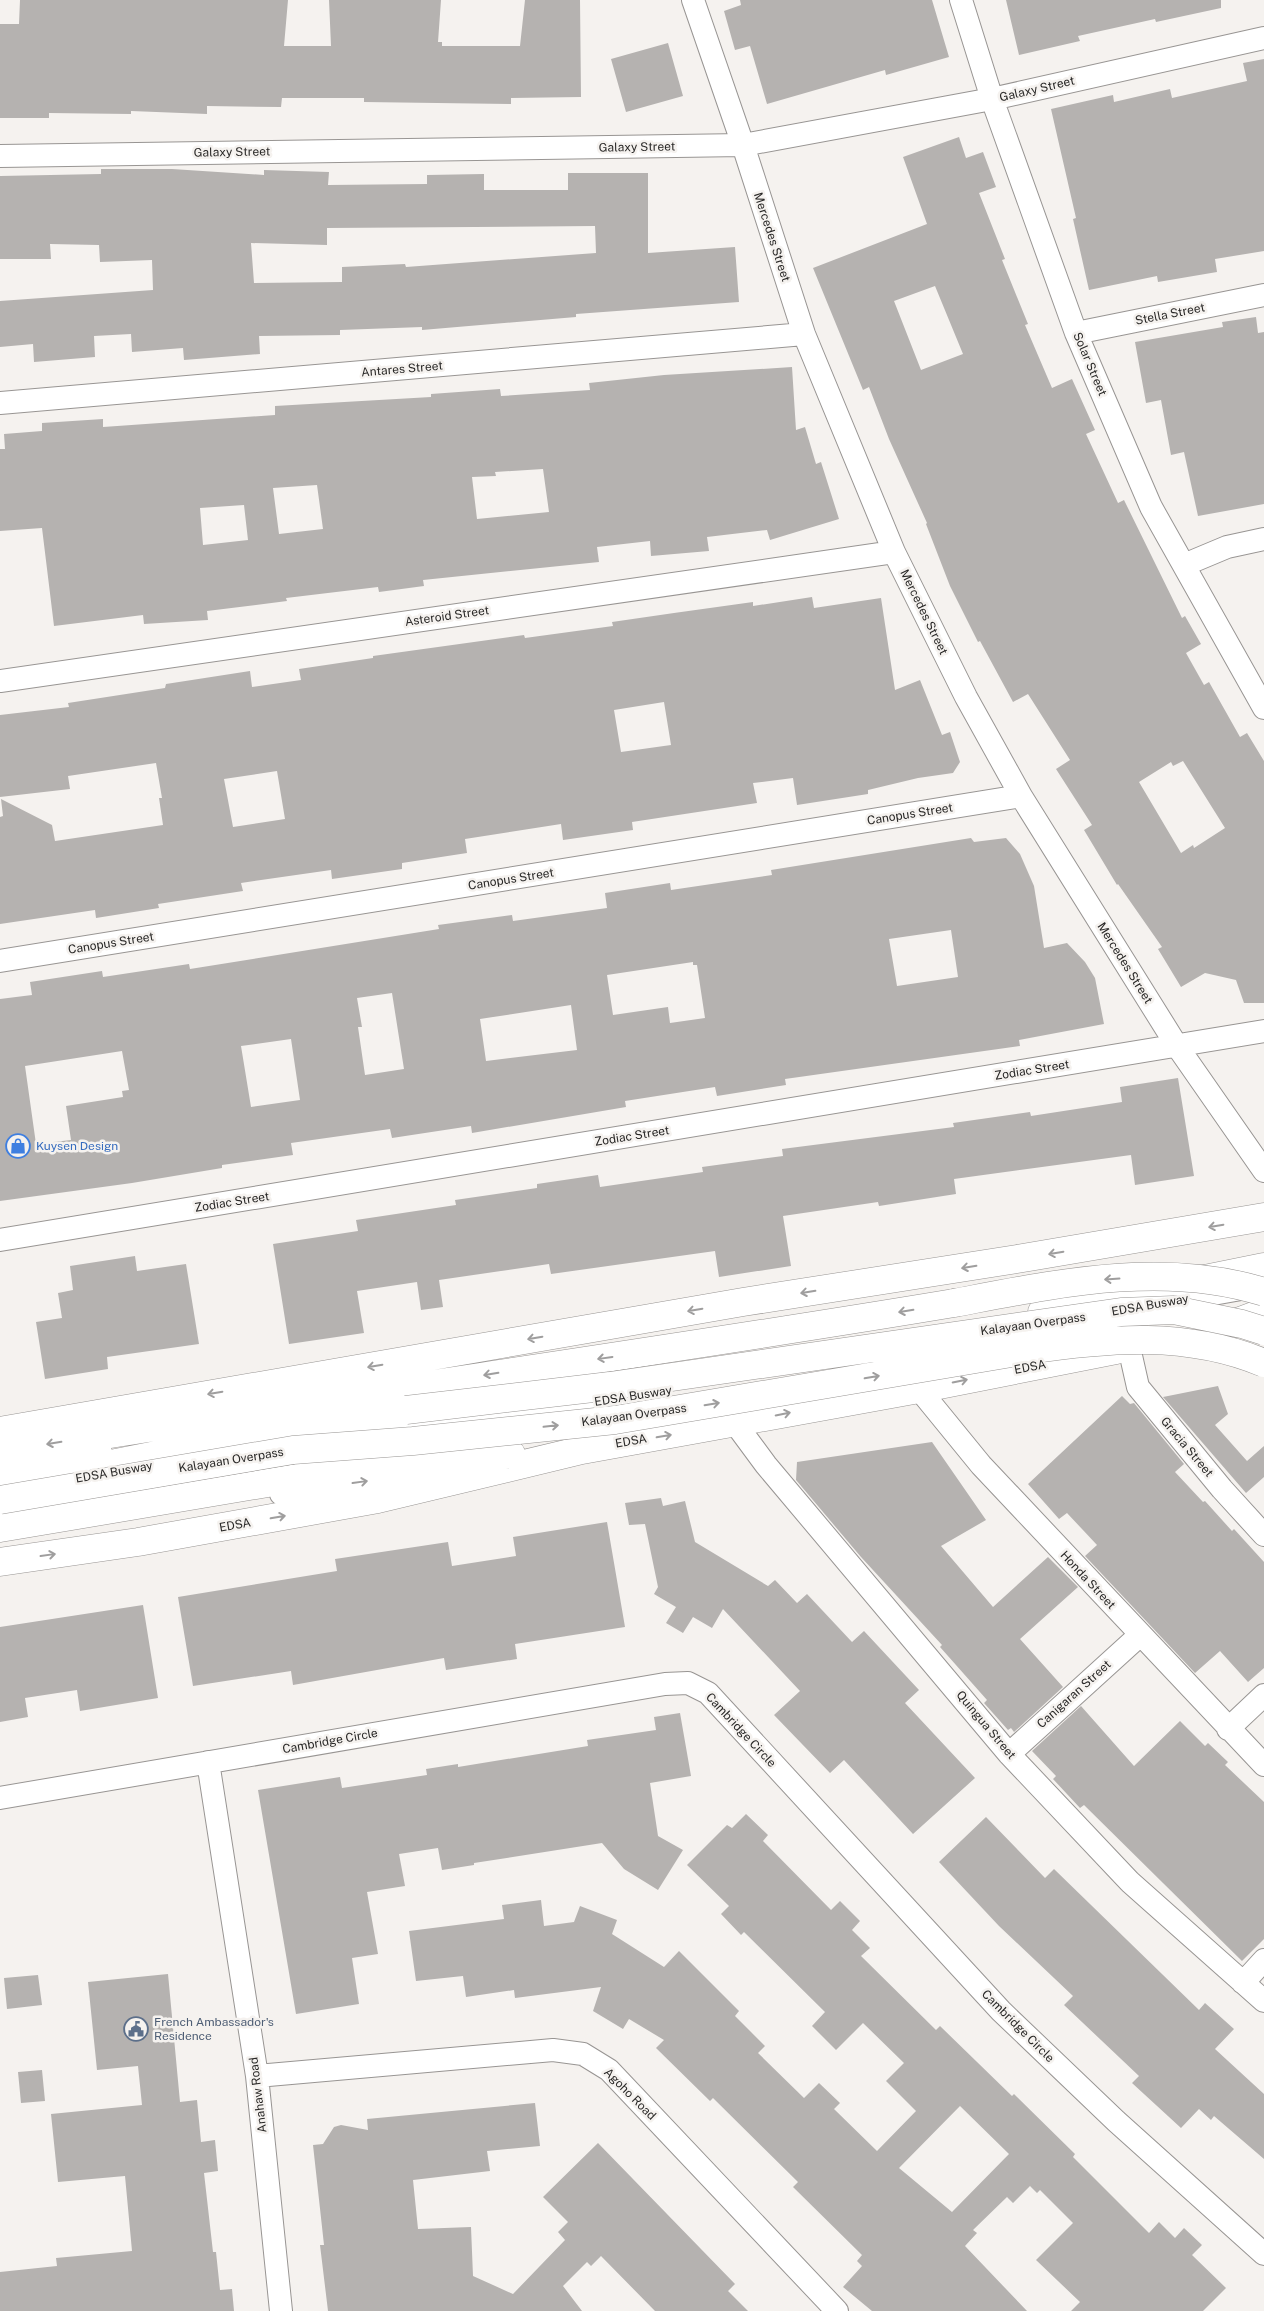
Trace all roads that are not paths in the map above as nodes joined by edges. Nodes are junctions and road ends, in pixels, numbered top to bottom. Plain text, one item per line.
1 (693, 0) edge
2 (961, 0) edge
3 (1264, 38) edge
4 (992, 99) junction
5 (743, 145) junction
6 (0, 156) edge
7 (1264, 295) edge
8 (1076, 332) junction
9 (804, 334) junction
10 (0, 403) edge
11 (1264, 539) edge
12 (894, 552) junction
13 (1184, 565) junction
14 (0, 681) edge
15 (1264, 708) edge
16 (1021, 796) junction
17 (0, 961) edge
18 (1264, 1031) edge
19 (1177, 1046) junction
20 (1264, 1171) edge
21 (1264, 1217) edge
22 (0, 1240) edge
23 (1264, 1267) edge
24 (1264, 1285) edge
25 (1264, 1292) edge
26 (1264, 1312) edge
27 (1264, 1319) edge
28 (1264, 1325) edge
29 (1218, 1330) junction
30 (1264, 1331) edge
31 (1264, 1345) edge
32 (1129, 1347) junction
33 (1264, 1363) edge
34 (919, 1389) junction
35 (735, 1423) junction
36 (0, 1431) edge
37 (582, 1450) junction
38 (0, 1452) edge
39 (0, 1470) edge
40 (0, 1486) edge
41 (0, 1492) edge
42 (0, 1500) edge
43 (0, 1528) edge
44 (0, 1534) edge
45 (1264, 1535) edge
46 (0, 1562) edge
47 (1140, 1635) junction
48 (1264, 1695) edge
49 (1228, 1729) junction
50 (1009, 1754) junction
51 (208, 1762) junction
52 (1264, 1765) edge
53 (0, 1798) edge
54 (1264, 1960) edge
55 (1243, 1983) junction
56 (1264, 2001) edge
57 (257, 2076) junction
58 (1264, 2254) edge
59 (281, 2311) edge
60 (837, 2311) edge

1 - 5 street, Mercedes Street
2 - 4 street, Solar Street
3 - 4 street, Galaxy Street
4 - 5 street, Galaxy Street
4 - 8 street, Solar Street
5 - 6 street, Galaxy Street
5 - 9 street, Mercedes Street
7 - 8 street, Stella Street
8 - 13 street, Solar Street
9 - 10 street, Antares Street
9 - 12 street, Mercedes Street
11 - 13 street
12 - 14 street, Asteroid Street
12 - 16 street, Mercedes Street
13 - 15 street, Solar Street
16 - 17 street, Canopus Street
16 - 19 street, Mercedes Street
18 - 19 street, Zodiac Street
19 - 20 street, Mercedes Street
19 - 22 street, Zodiac Street
21 -> 36 main road
23 - 40 main road
24 - 41 street, EDSA Busway
25 -> 38 main road, bridge
26 - 29 main road
27 - 29 street
28 - 29 main road, EDSA
29 - 31 main road
29 - 32 main road, EDSA
30 - 39 main road, Kalayaan Overpass, bridge
34 -> 32 main road, EDSA
32 - 45 street, Gracia Street
42 -> 33 main road, Kalayaan Overpass, bridge
35 -> 34 main road, EDSA
34 - 47 street, Honda Street
37 -> 35 main road, EDSA
35 - 50 street, Quingua Street
37 - 43 main road
44 -> 37 street
46 -> 37 main road, EDSA
47 - 49 street, Honda Street
47 - 50 street, Canigaran Street
48 - 49 street
49 - 52 street, Honda Street
50 - 55 street, Quingua Street
51 - 53 street, Cambridge Circle
51 - 57 street, Anahaw Road
51 - 58 street, Cambridge Circle
54 - 55 street
55 - 56 street, Quingua Street
57 - 59 street, Anahaw Road
57 - 60 street, Agoho Road

